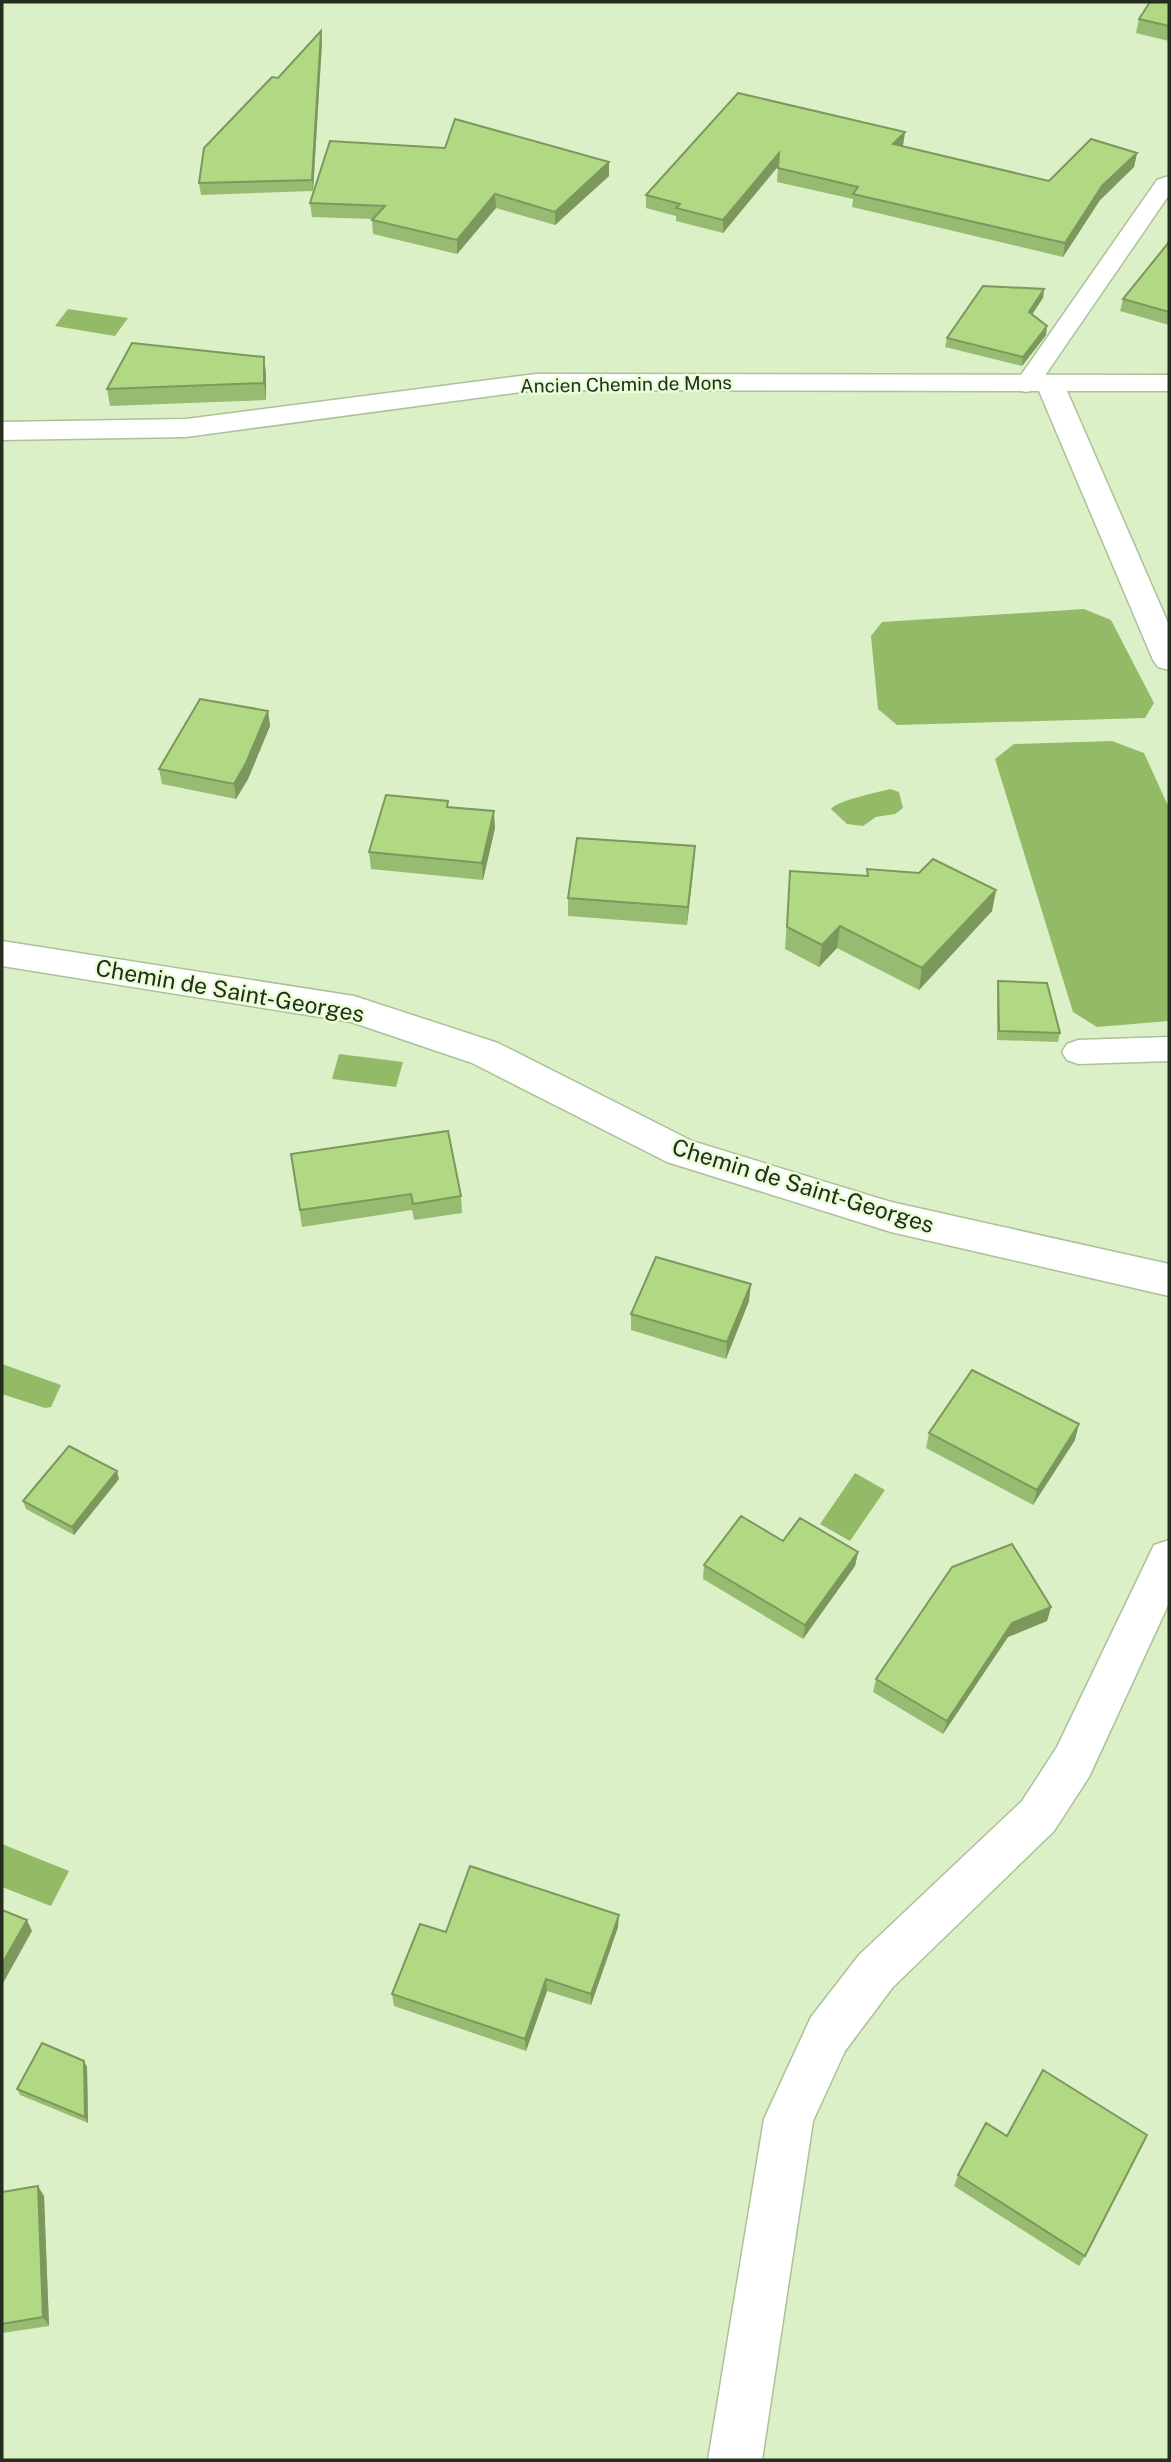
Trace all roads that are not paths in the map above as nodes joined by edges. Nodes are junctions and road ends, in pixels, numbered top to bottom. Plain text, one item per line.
1 (1169, 183) edge
2 (1169, 383) edge
3 (1038, 385) junction
4 (2, 431) edge
5 (1169, 660) edge
6 (2, 953) edge
7 (1169, 1049) edge
8 (1079, 1052) dead end
9 (1169, 1280) edge
10 (1169, 1558) edge
11 (735, 2460) edge

1 - 3 lane
2 - 3 street, Ancien Chemin de Mons
3 - 4 street, Ancien Chemin de Mons
3 - 5 street
6 - 9 street, Chemin de Saint-Georges
7 - 8 lane
10 - 11 street

